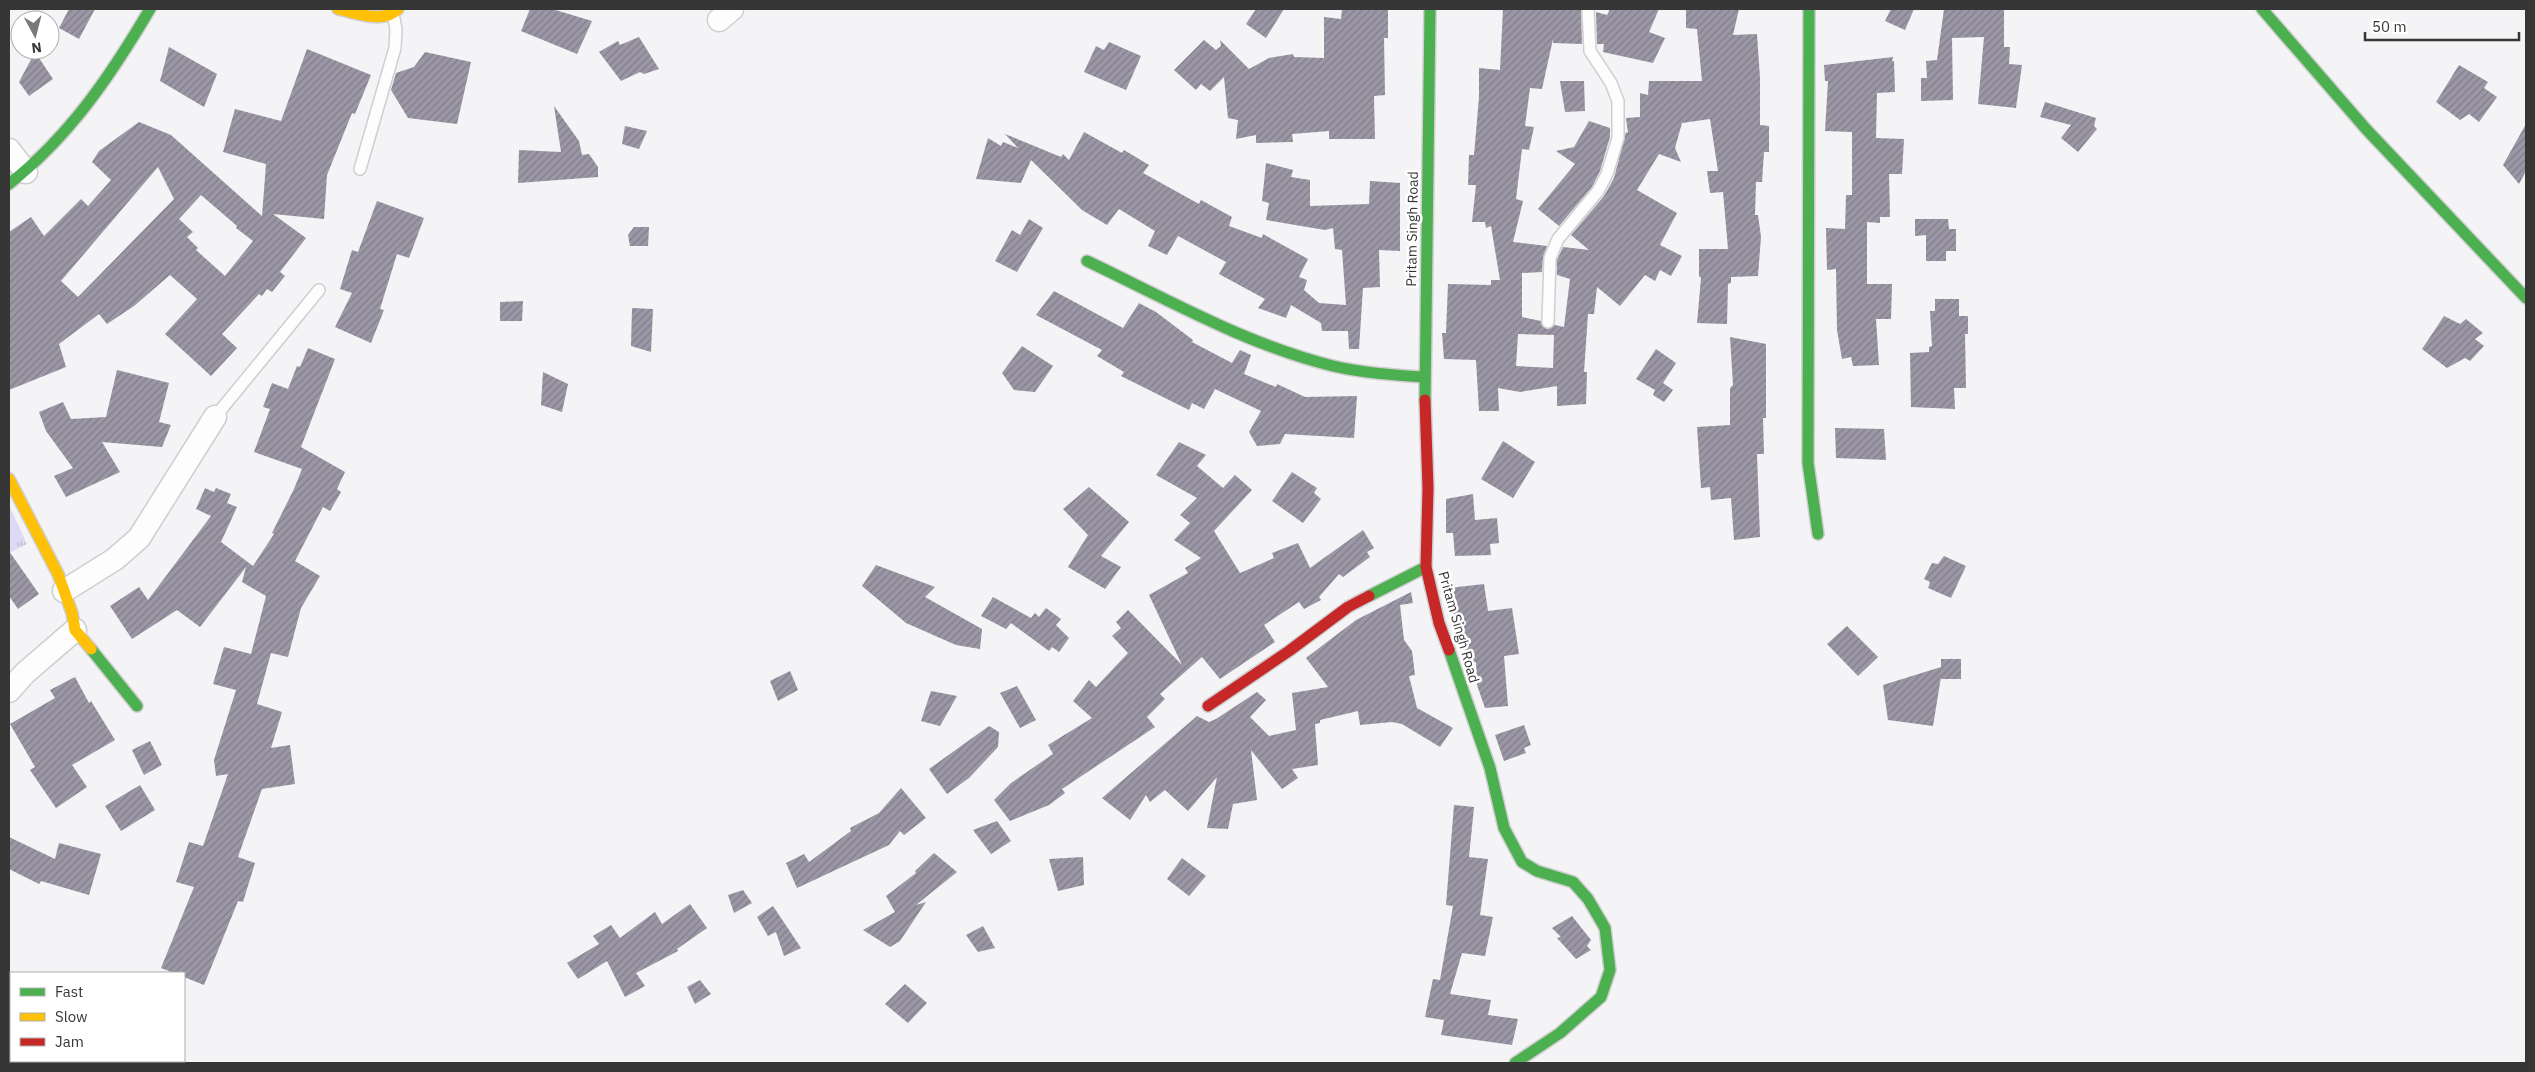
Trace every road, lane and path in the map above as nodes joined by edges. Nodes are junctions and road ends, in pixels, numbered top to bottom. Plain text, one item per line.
1 (150, 9) edge
2 (338, 9) edge
3 (1430, 9) edge
4 (1588, 9) edge
5 (1809, 9) edge
6 (2262, 9) edge
7 (395, 11) edge
8 (9, 150) edge
9 (360, 169) dead end
10 (17, 178) edge
11 (1086, 261) dead end
12 (319, 290) dead end
13 (2526, 298) edge
14 (1548, 322) dead end
15 (1424, 377) junction
16 (215, 417) joint
17 (9, 479) edge
18 (1818, 534) dead end
19 (1426, 567) junction
20 (64, 590) junction
21 (74, 630) junction
22 (9, 691) edge
23 (137, 706) dead end
24 (1208, 706) dead end
25 (1515, 1063) edge

1 - 10 street
2 - 7 street
3 - 15 street, Pritam Singh Road
4 - 14 lane
5 - 18 street
6 - 13 street
7 - 9 lane
8 - 10 street
11 - 15 street
12 - 16 lane
15 - 19 street, Pritam Singh Road
16 - 20 street
17 - 20 street
19 - 24 street
19 - 25 street, Pritam Singh Road
20 - 21 street
21 - 22 street
21 - 23 street

